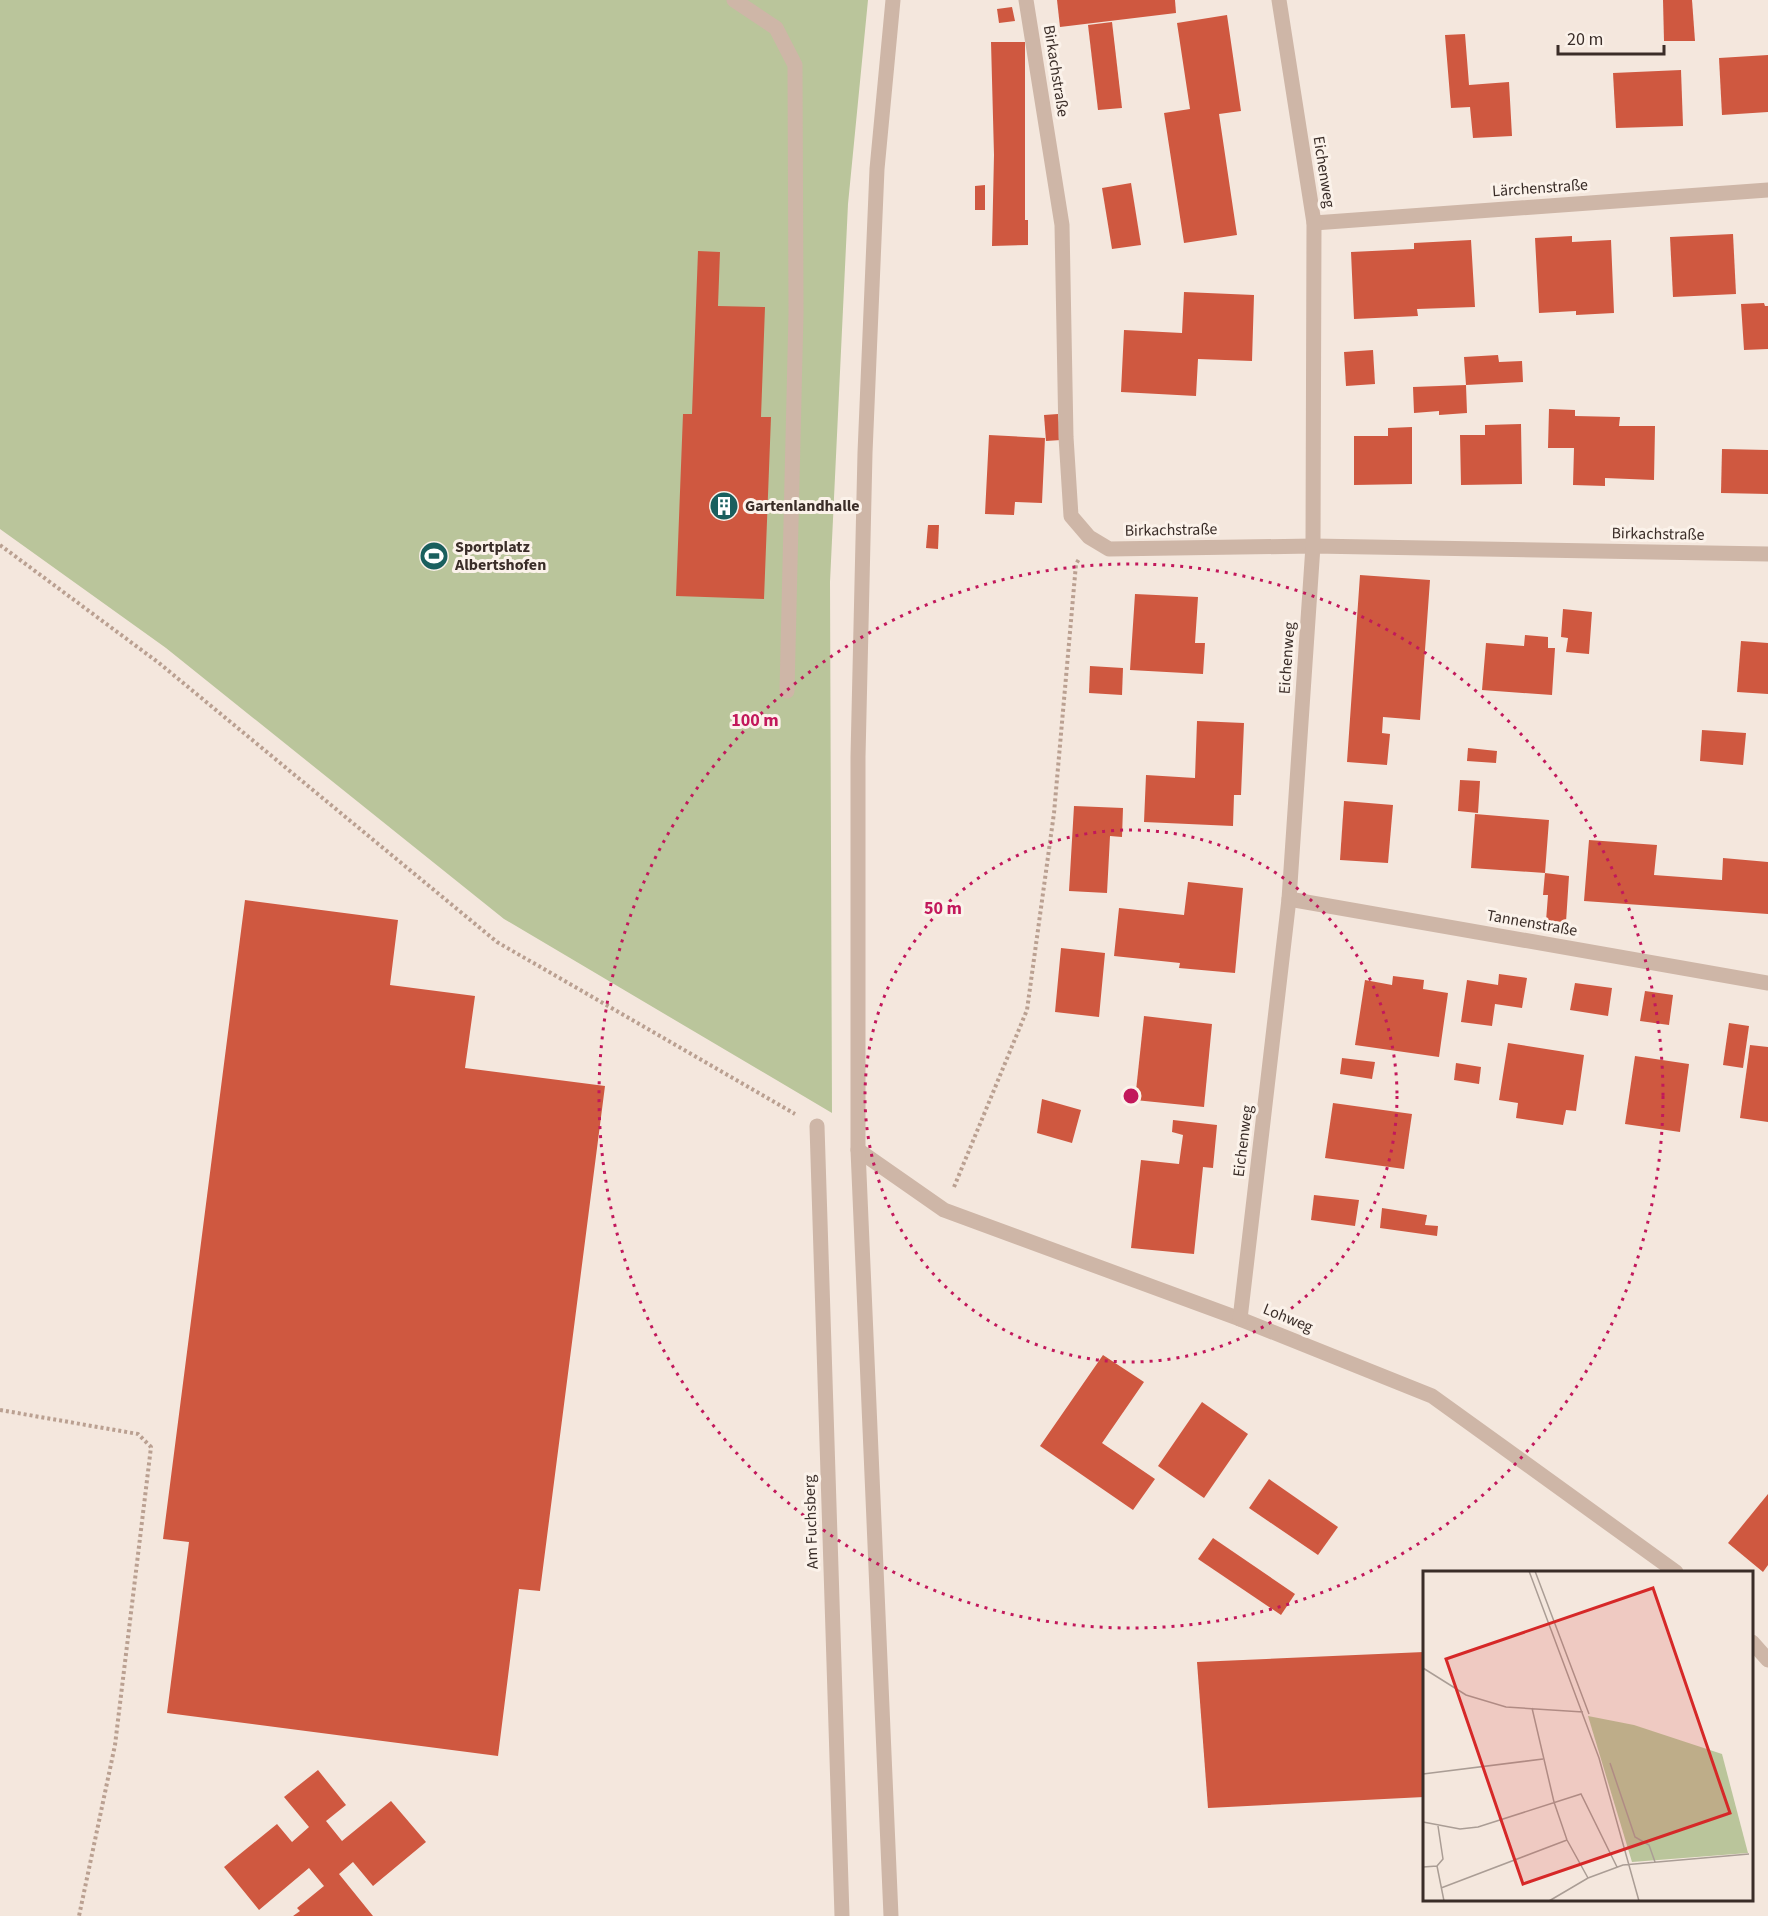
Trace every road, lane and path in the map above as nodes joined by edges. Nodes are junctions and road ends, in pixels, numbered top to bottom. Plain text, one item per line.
1 (734, 0) edge
2 (893, 0) edge
3 (1026, 0) edge
4 (1279, 0) edge
5 (1768, 190) edge
6 (1314, 223) junction
7 (1089, 537) junction
8 (0, 545) edge
9 (1313, 546) junction
10 (1768, 554) edge
11 (787, 691) dead end
12 (1289, 898) junction
13 (1768, 983) edge
14 (817, 1126) joint
15 (858, 1150) junction
16 (944, 1210) junction
17 (1240, 1319) junction
18 (0, 1410) edge
19 (1675, 1571) edge
20 (1753, 1643) edge
21 (1768, 1660) edge
22 (79, 1916) edge
23 (842, 1916) edge
24 (891, 1916) edge

1 - 11 street
2 - 15 street
3 - 7 street, Birkachstraße
4 - 6 street, Eichenweg
5 - 6 street, Lärchenstraße
6 - 9 street, Eichenweg
7 - 9 street, Birkachstraße
7 - 16 path
8 - 14 path
9 - 10 street, Birkachstraße
9 - 12 street, Eichenweg
12 - 13 street, Tannenstraße
12 - 17 street, Eichenweg
14 - 23 street, Am Fuchsberg
15 - 16 street, Lohweg
15 - 24 street
16 - 17 street, Lohweg
17 - 19 street, Lohweg
18 - 22 path
20 - 21 street

